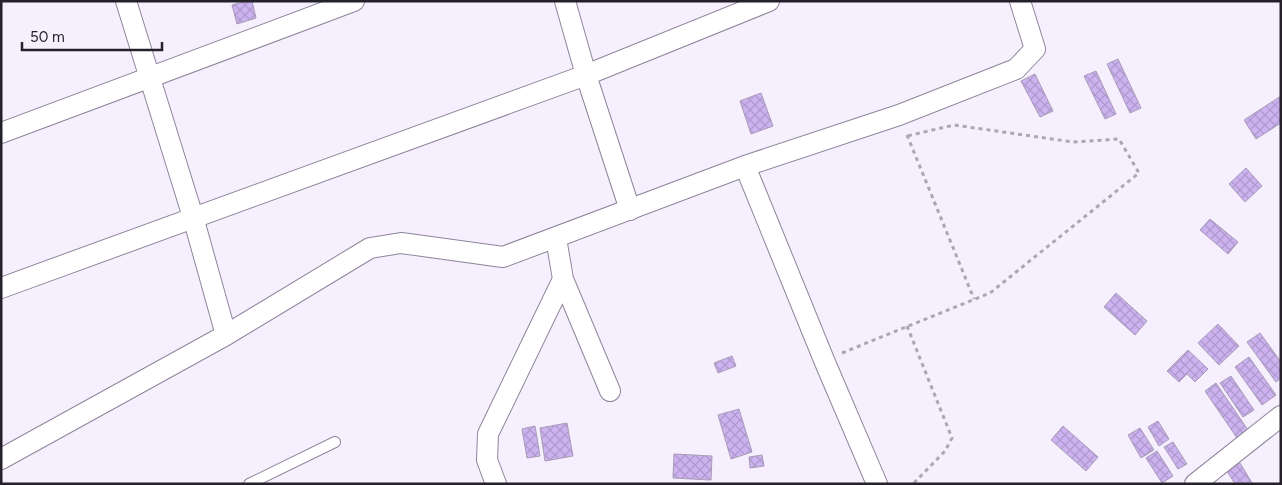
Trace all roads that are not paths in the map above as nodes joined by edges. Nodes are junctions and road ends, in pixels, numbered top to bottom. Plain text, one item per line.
1 (126, 1) edge
2 (354, 1) edge
3 (565, 1) edge
4 (769, 1) edge
5 (1020, 1) edge
6 (586, 75) junction
7 (151, 77) junction
8 (1, 133) edge
9 (745, 166) junction
10 (630, 210) junction
11 (193, 217) junction
12 (556, 238) junction
13 (563, 280) junction
14 (1, 288) edge
15 (226, 335) junction
16 (610, 391) dead end
17 (1281, 416) edge
18 (335, 442) dead end
19 (1, 459) edge
20 (249, 484) edge
21 (496, 484) edge
22 (877, 484) edge
23 (1195, 484) edge

1 - 7 street
2 - 7 street
3 - 6 street
4 - 6 street
5 - 9 street
6 - 10 street
6 - 11 street
7 - 8 street
7 - 11 street
9 - 10 street
9 - 22 street
10 - 12 street
11 - 14 street
11 - 15 street
12 - 13 street
12 - 15 street
13 - 16 street
13 - 21 street
15 - 19 street
17 - 23 street
18 - 20 lane

